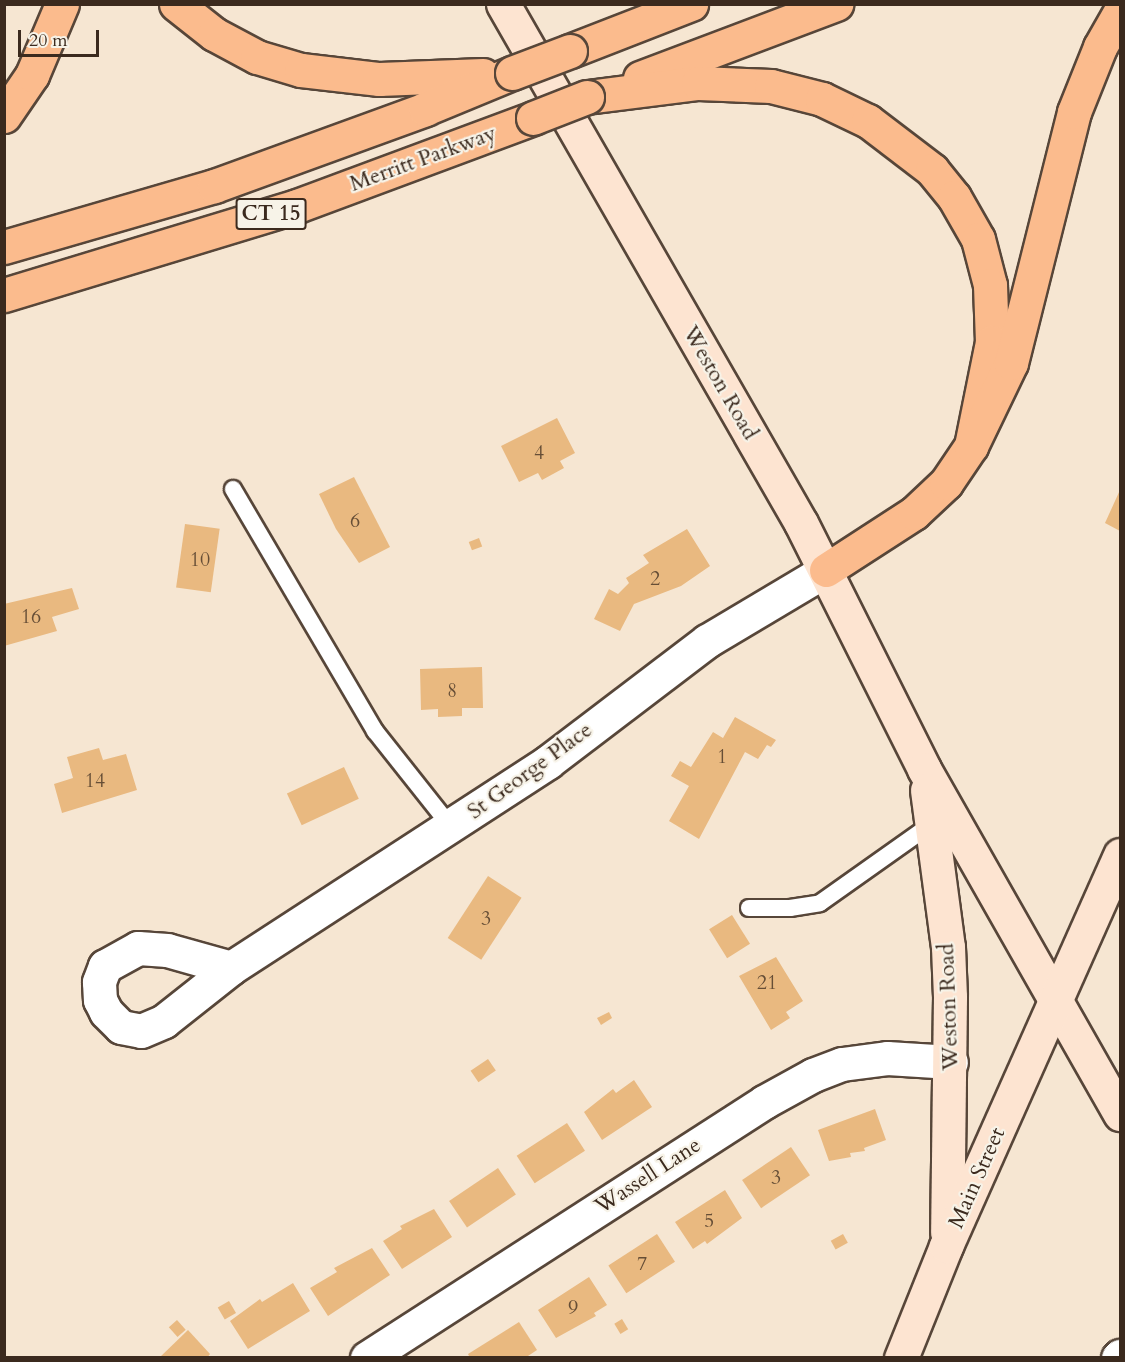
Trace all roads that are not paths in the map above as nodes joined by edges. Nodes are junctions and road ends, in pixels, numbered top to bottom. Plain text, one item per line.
1 (62, 4) edge
2 (176, 4) edge
3 (503, 4) edge
4 (691, 4) edge
5 (836, 4) edge
6 (1120, 12) edge
7 (512, 73) junction
8 (587, 98) junction
9 (4, 116) edge
10 (4, 247) edge
11 (4, 295) edge
12 (971, 446) junction
13 (233, 489) dead end
14 (826, 570) junction
15 (924, 769) junction
16 (933, 823) junction
17 (451, 827) junction
18 (1120, 855) edge
19 (749, 908) dead end
20 (231, 968) dead end
21 (1057, 999) junction
22 (951, 1062) junction
23 (1120, 1114) edge
24 (946, 1246) junction
25 (367, 1358) edge
26 (901, 1358) edge

1 - 9 highway
2 - 7 highway
3 - 14 main road, Weston Road
4 - 7 highway, Merritt Parkway / CT 15, bridge
5 - 8 highway, Merritt Parkway / CT 15
6 - 12 highway
7 - 10 highway, Merritt Parkway / CT 15
8 - 11 highway, Merritt Parkway / CT 15, bridge
8 - 12 highway
12 - 14 highway
13 - 17 lane
14 - 15 main road, Weston Road
14 - 17 street, St George Place
15 - 16 main road, Weston Road
15 - 21 main road, Weston Road
16 - 19 lane
16 - 22 main road, Weston Road
17 - 20 street, St George Place
18 - 21 main road, Main Street
21 - 23 main road, Weston Road
21 - 24 main road, Main Street
22 - 24 main road, Weston Road
22 - 25 street, Wassell Lane
24 - 26 main road, Main Street

